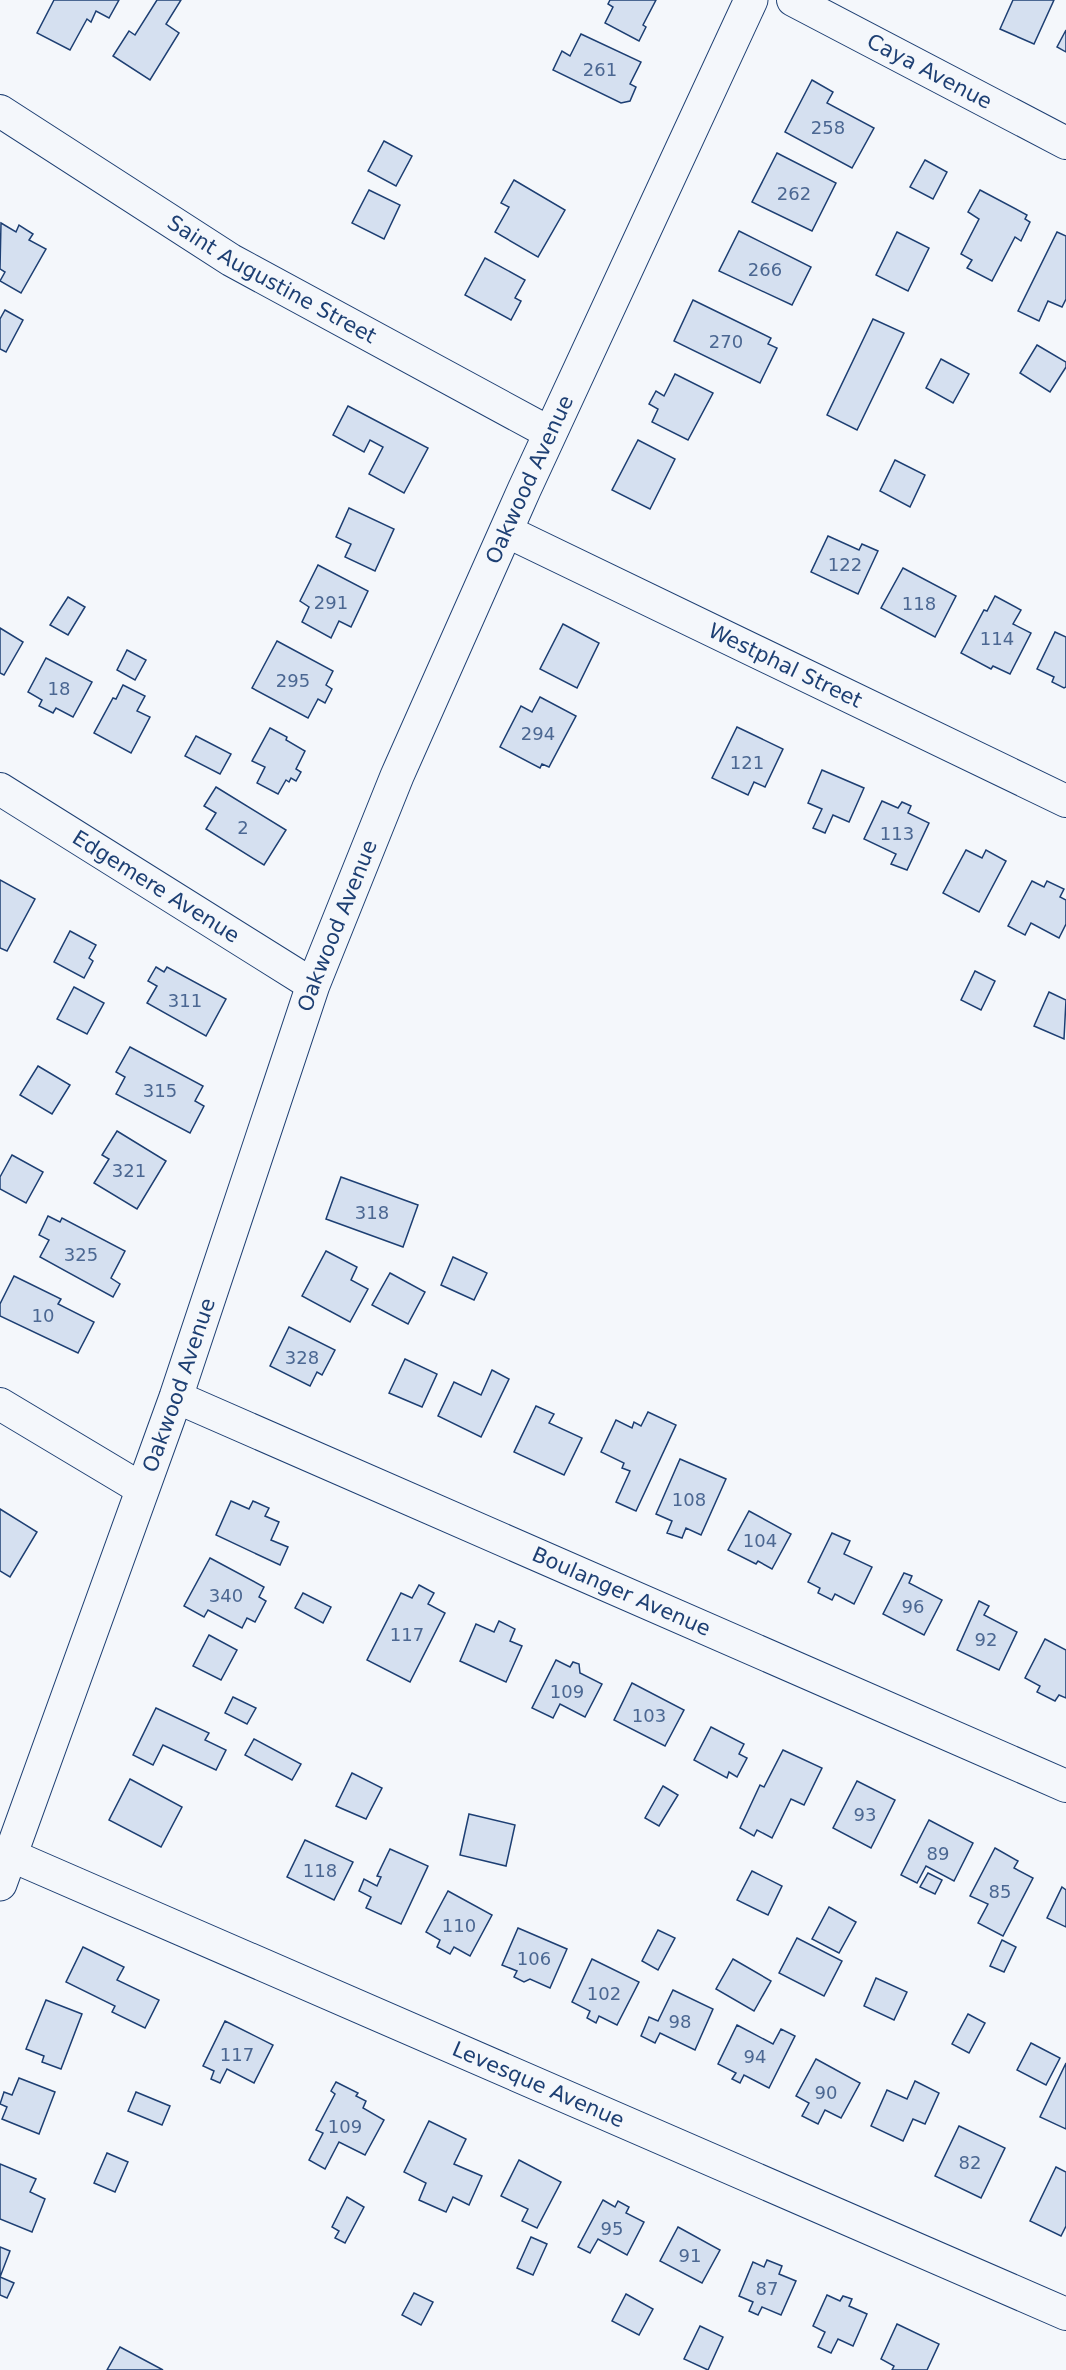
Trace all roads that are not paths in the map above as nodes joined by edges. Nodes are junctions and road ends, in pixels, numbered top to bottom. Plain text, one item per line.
1 (751, 0) edge
2 (793, 0) edge
3 (0, 111) edge
4 (1066, 143) edge
5 (550, 434) junction
6 (506, 531) junction
7 (0, 789) edge
8 (1066, 801) edge
9 (313, 985) junction
10 (176, 1396) junction
11 (0, 1404) edge
12 (142, 1489) junction
13 (1066, 1786) edge
14 (5, 1870) edge
15 (1066, 2314) edge

1 - 5 street, Oakwood Avenue
2 - 4 street, Caya Avenue
3 - 5 street, Saint Augustine Street
5 - 6 street, Oakwood Avenue
6 - 8 street, Westphal Street
6 - 9 street, Oakwood Avenue
7 - 9 street, Edgemere Avenue
9 - 10 street, Oakwood Avenue
10 - 12 street, Oakwood Avenue
10 - 13 street, Boulanger Avenue
11 - 12 street
12 - 14 street, Oakwood Avenue
14 - 15 street, Levesque Avenue

